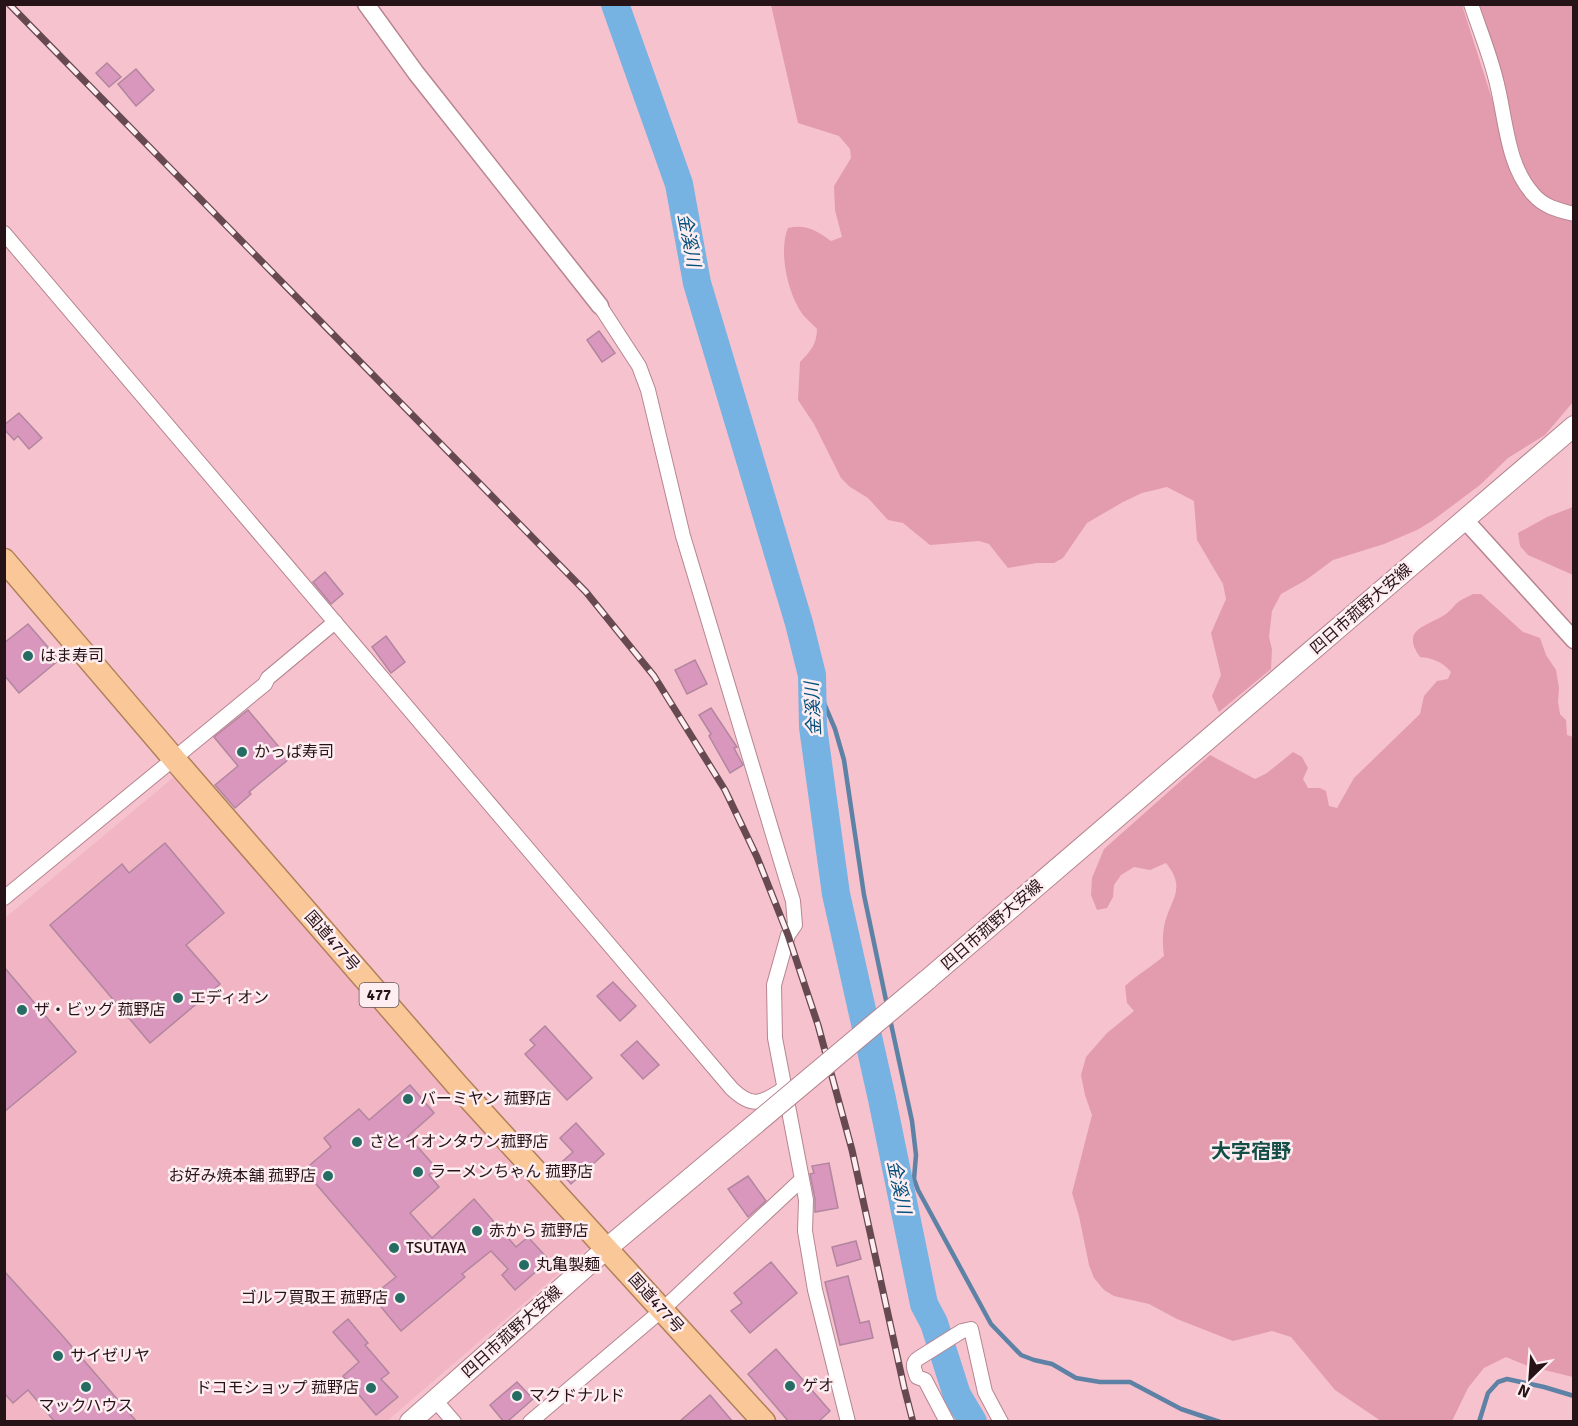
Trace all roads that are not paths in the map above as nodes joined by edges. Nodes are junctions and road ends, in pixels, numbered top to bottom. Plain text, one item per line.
1 (366, 4) edge
2 (1471, 4) edge
3 (1574, 214) edge
4 (4, 233) edge
5 (600, 306) joint
6 (1574, 426) edge
7 (1465, 520) junction
8 (4, 560) edge
9 (335, 622) junction
10 (1574, 640) edge
11 (175, 760) junction
12 (4, 898) edge
13 (783, 1089) junction
14 (801, 1180) junction
15 (606, 1249) junction
16 (662, 1310) junction
17 (435, 1400) junction
18 (410, 1422) edge
19 (454, 1422) edge
20 (530, 1422) edge
21 (764, 1422) edge
22 (848, 1422) edge
23 (947, 1422) edge
24 (1001, 1422) edge

1 - 5 street
2 - 3 street
4 - 9 street
5 - 13 street
6 - 7 main road, 四日市菰野大安線
7 - 10 street
7 - 15 main road, 四日市菰野大安線, bridge
8 - 11 highway, 国道477号 / 477
9 - 11 street
9 - 13 street
11 - 12 street
11 - 15 highway, 国道477号 / 477
13 - 14 street
14 - 16 street
14 - 22 street
15 - 16 highway, 国道477号 / 477
15 - 17 main road, 四日市菰野大安線
16 - 20 street
16 - 21 highway, 国道477号 / 477
17 - 18 main road, 四日市菰野大安線
17 - 19 street
23 - 24 street

